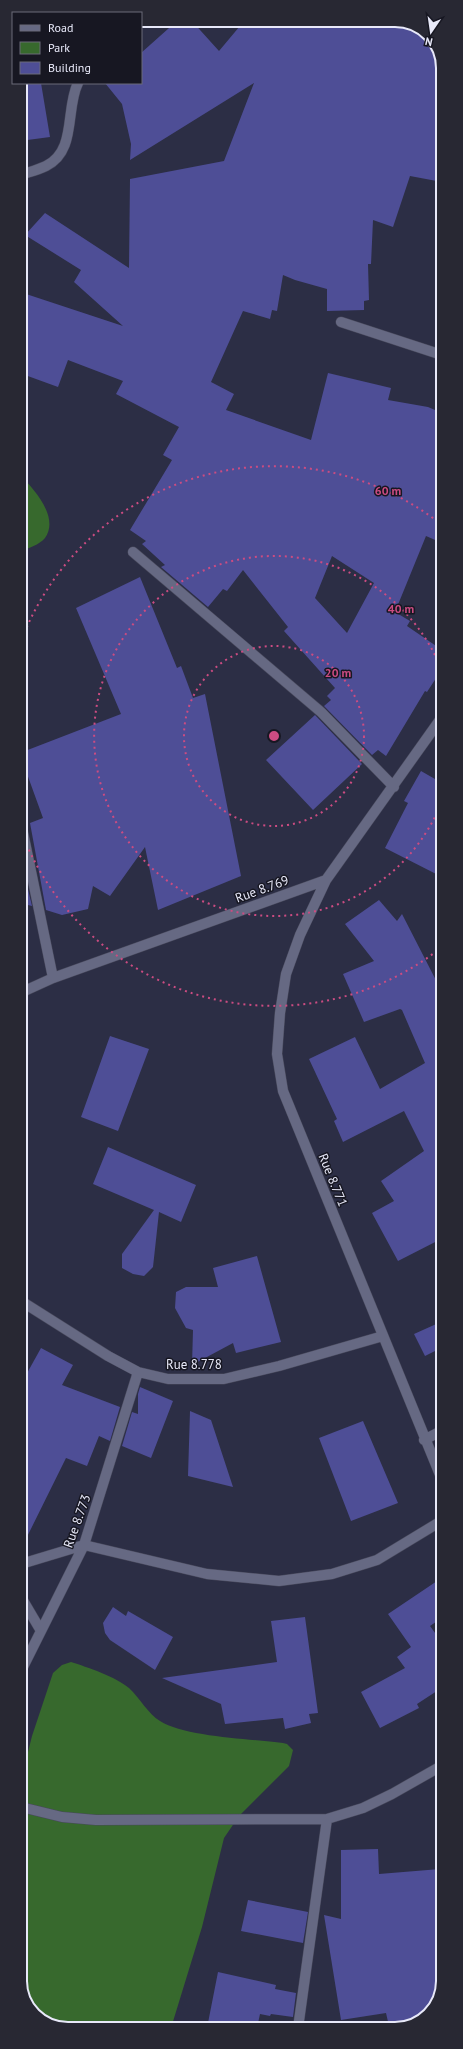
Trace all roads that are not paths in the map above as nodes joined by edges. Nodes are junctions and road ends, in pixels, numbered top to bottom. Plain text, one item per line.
1 (78, 84) edge
2 (27, 173) edge
3 (341, 322) dead end
4 (436, 353) edge
5 (133, 552) dead end
6 (436, 726) edge
7 (394, 787) junction
8 (27, 852) edge
9 (326, 880) junction
10 (53, 978) junction
11 (27, 990) edge
12 (27, 1305) edge
13 (383, 1336) junction
14 (138, 1372) junction
15 (436, 1434) edge
16 (424, 1440) junction
17 (436, 1467) edge
18 (436, 1524) edge
19 (84, 1545) junction
20 (27, 1562) edge
21 (27, 1608) edge
22 (40, 1631) junction
23 (27, 1658) edge
24 (436, 1769) edge
25 (27, 1808) edge
26 (327, 1819) junction
27 (299, 2022) edge

1 - 2 street
3 - 4 street
5 - 7 street
6 - 7 street
7 - 9 street
8 - 10 street
9 - 10 street, Rue 8.769
9 - 13 street, Rue 8.771
10 - 11 street, Rue 8.769
12 - 14 street, Rue 8.778
13 - 14 street, Rue 8.778
13 - 16 street, Rue 8.771
14 - 19 street, Rue 8.773
15 - 16 street
16 - 17 street, Rue 8.771
18 - 19 street
19 - 20 street
19 - 22 street, Rue 8.773
21 - 22 street
22 - 23 street, Rue 8.773
24 - 26 street
25 - 26 street
26 - 27 street

